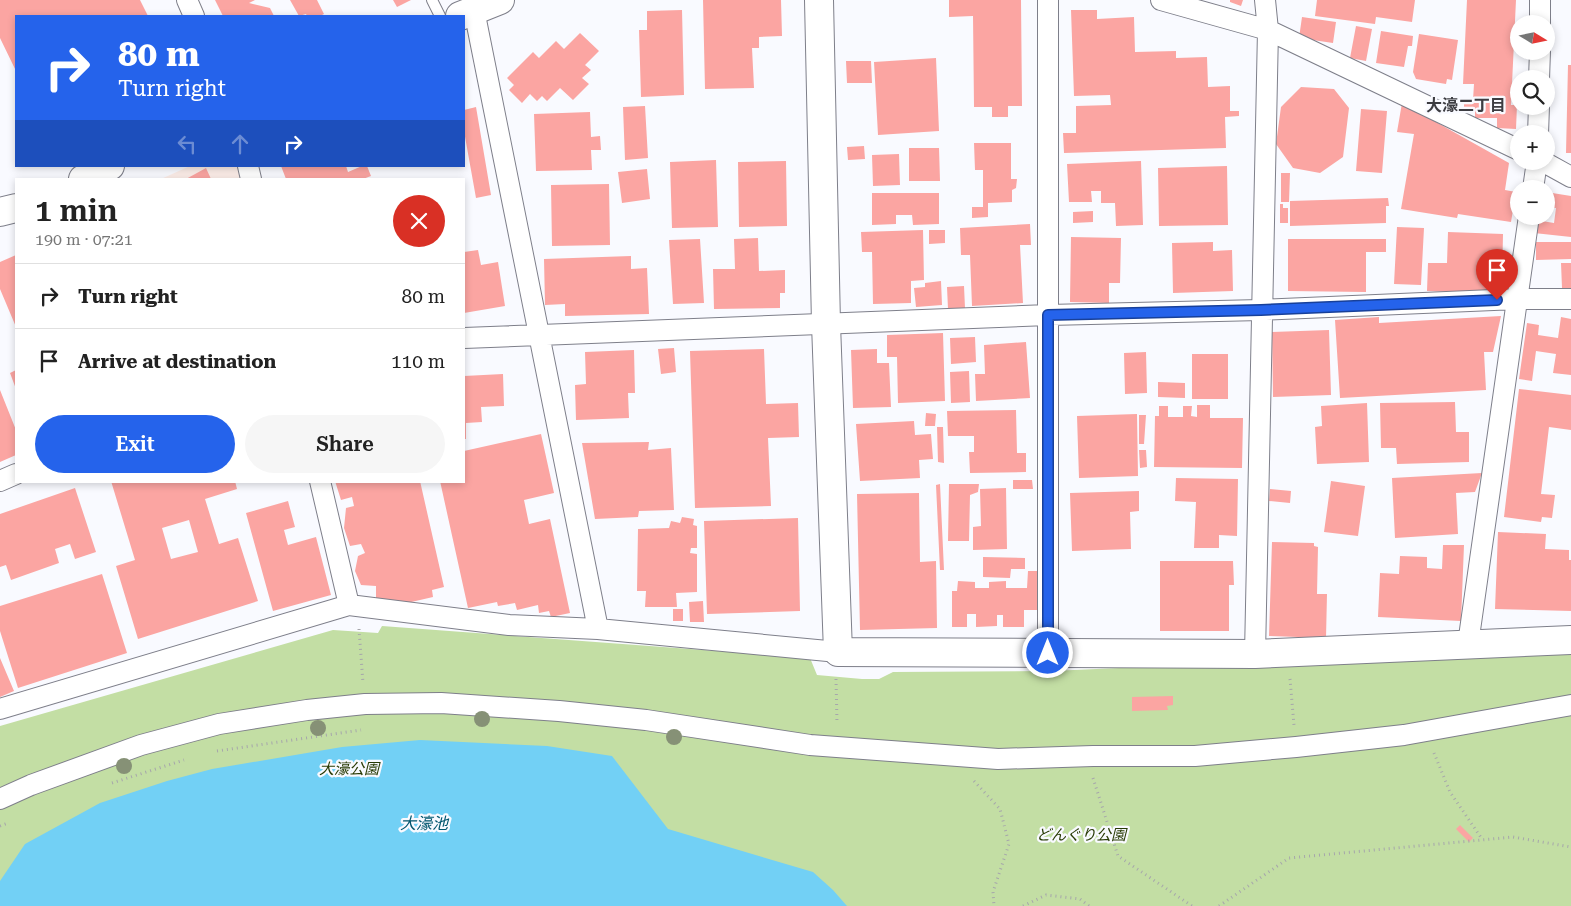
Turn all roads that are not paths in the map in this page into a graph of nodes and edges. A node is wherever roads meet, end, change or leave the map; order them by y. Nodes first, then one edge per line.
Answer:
1 (187, 0) edge
2 (432, 0) edge
3 (500, 0) edge
4 (819, 0) edge
5 (1048, 0) edge
6 (1162, 0) edge
7 (1265, 0) edge
8 (1540, 0) edge
9 (467, 13) edge
10 (194, 15) edge
11 (440, 15) edge
12 (1540, 15) edge
13 (1268, 30) junction
14 (1510, 146) edge
15 (108, 167) edge
16 (1555, 168) edge
17 (1571, 177) edge
18 (85, 178) edge
19 (15, 208) edge
20 (0, 212) edge
21 (1528, 225) edge
22 (1517, 299) junction
23 (1571, 299) edge
24 (1261, 310) junction
25 (1048, 315) junction
26 (826, 324) junction
27 (539, 335) junction
28 (465, 338) edge
29 (15, 474) edge
30 (0, 481) edge
31 (321, 483) edge
32 (353, 605) junction
33 (598, 629) junction
34 (1571, 640) edge
35 (1468, 644) junction
36 (837, 652) junction
37 (1048, 653) junction
38 (1254, 654) junction
39 (1571, 705) edge
40 (0, 709) edge
41 (0, 799) edge

1 - 10 street
2 - 11 lane
3 - 9 street
4 - 26 street
5 - 25 street
6 - 13 street
7 - 13 street
8 - 12 street
9 - 27 street
13 - 14 street
13 - 24 street
15 - 18 street
16 - 17 street
19 - 20 street
21 - 22 street
22 - 23 street
22 - 24 street
22 - 35 street
24 - 25 street
24 - 38 street
25 - 26 street
25 - 37 street
26 - 27 street
26 - 36 street
27 - 28 street
27 - 33 street
29 - 30 street
31 - 32 street
32 - 33 street
32 - 40 street
33 - 36 street
34 - 35 street
35 - 38 street
36 - 37 street
37 - 38 street
39 - 41 street

